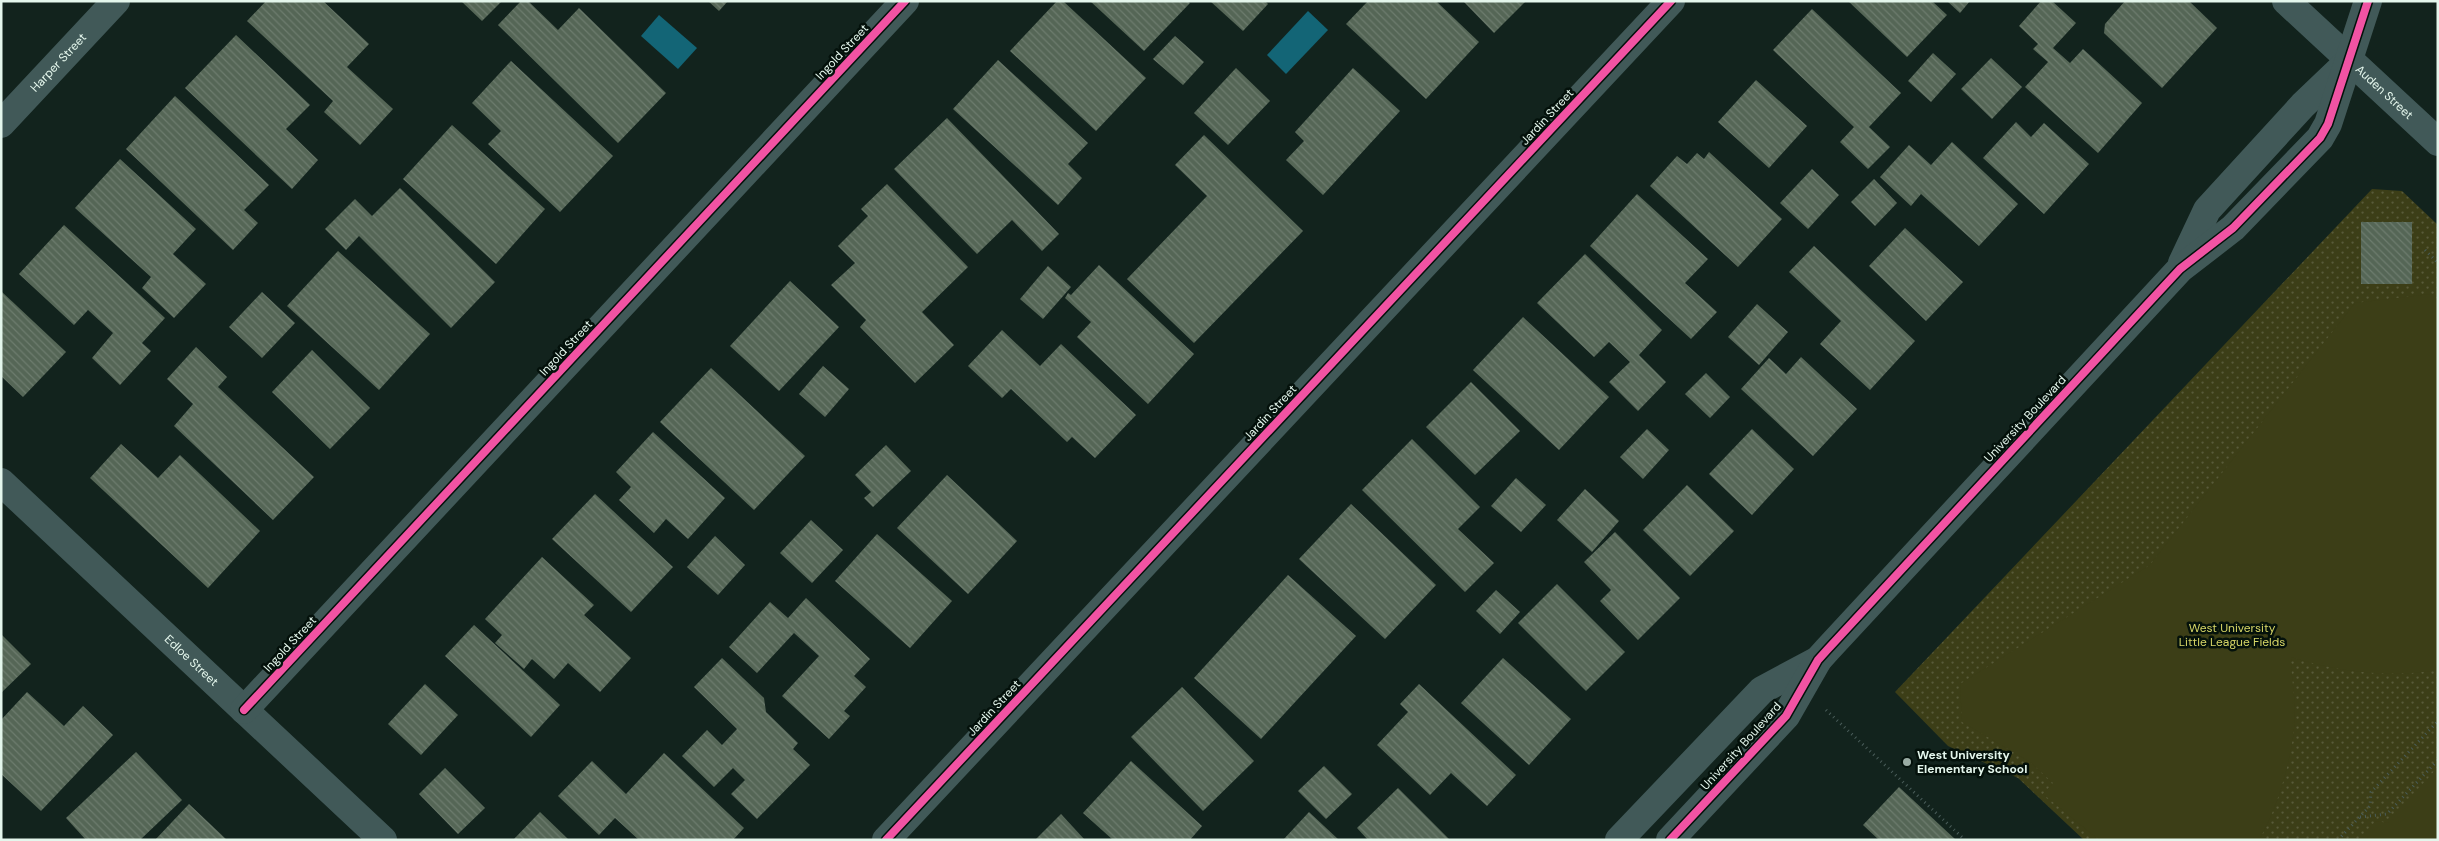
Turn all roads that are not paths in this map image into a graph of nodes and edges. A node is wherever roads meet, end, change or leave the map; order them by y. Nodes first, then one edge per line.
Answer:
1 (116, 1) edge
2 (905, 1) edge
3 (1671, 1) edge
4 (2286, 1) edge
5 (2368, 1) edge
6 (2350, 60) junction
7 (1, 124) edge
8 (2438, 142) edge
9 (1, 482) edge
10 (1818, 660) junction
11 (244, 710) junction
12 (383, 840) edge
13 (886, 840) edge
14 (1619, 840) edge
15 (1670, 840) edge

1 - 7 street, Harper Street
2 - 11 street, Ingold Street
3 - 13 street, Jardin Street
4 - 6 street, Auden Street
5 - 6 street, University Boulevard
6 - 8 street, Auden Street
6 - 10 street, University Boulevard
9 - 11 street, Edloe Street
10 - 14 street, University Boulevard
10 - 15 street, University Boulevard
11 - 12 street, Edloe Street

